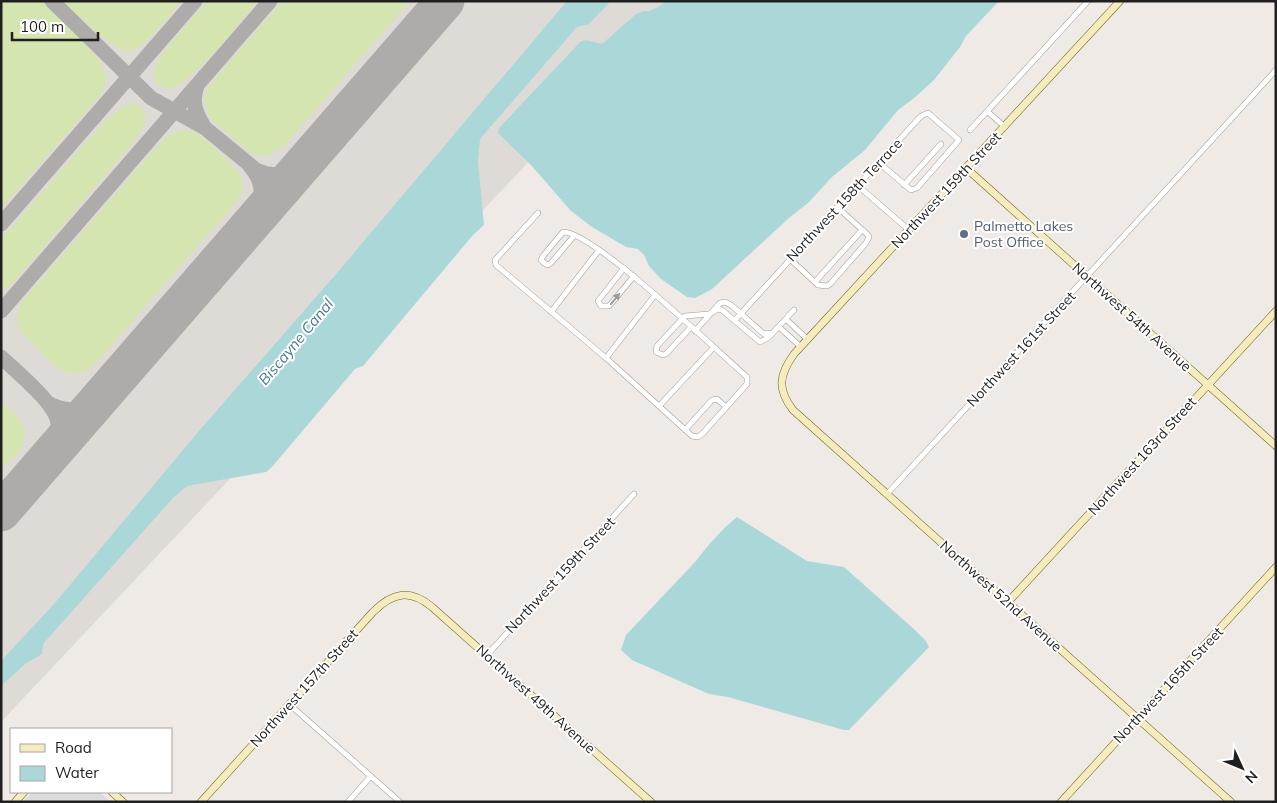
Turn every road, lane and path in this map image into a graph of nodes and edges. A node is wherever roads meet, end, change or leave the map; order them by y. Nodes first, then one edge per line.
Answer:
1 (1088, 1) edge
2 (1120, 1) edge
3 (1276, 70) edge
4 (988, 112) junction
5 (1005, 128) junction
6 (970, 130) dead end
7 (941, 144) dead end
8 (878, 162) junction
9 (966, 168) junction
10 (857, 185) junction
11 (904, 185) junction
12 (837, 207) junction
13 (538, 212) dead end
14 (862, 230) junction
15 (909, 230) junction
16 (574, 236) junction
17 (599, 250) junction
18 (790, 259) junction
19 (624, 268) junction
20 (634, 276) junction
21 (1087, 276) junction
22 (815, 282) junction
23 (656, 295) junction
24 (794, 310) dead end
25 (1276, 311) edge
26 (551, 312) junction
27 (709, 314) junction
28 (740, 314) junction
29 (682, 319) junction
30 (786, 319) junction
31 (735, 320) junction
32 (779, 327) junction
33 (693, 329) junction
34 (772, 334) junction
35 (808, 340) junction
36 (714, 347) junction
37 (801, 347) junction
38 (606, 358) junction
39 (782, 384) joint
40 (1208, 385) junction
41 (660, 406) junction
42 (726, 408) junction
43 (685, 430) junction
44 (1276, 446) edge
45 (634, 494) dead end
46 (887, 494) junction
47 (1276, 567) edge
48 (418, 598) joint
49 (1008, 602) junction
50 (487, 655) junction
51 (289, 704) junction
52 (1137, 718) junction
53 (371, 776) junction
54 (113, 793) edge
55 (123, 802) edge
56 (201, 802) edge
57 (348, 802) edge
58 (400, 802) edge
59 (651, 802) edge
60 (1061, 802) edge
61 (1231, 802) edge

1 - 4 street, Northwest 159th Street
2 - 5 street, Northwest 159th Street
3 - 21 street, Northwest 161st Street
4 - 5 street
4 - 6 street, Northwest 159th Street
5 - 9 street, Northwest 159th Street
7 - 11 street
8 - 10 street, Northwest 158th Terrace
8 - 11 street
8 - 11 street, Northwest 158th Terrace
9 - 15 street, Northwest 159th Street
9 - 21 street, Northwest 54th Avenue
10 - 12 street, Northwest 158th Terrace
10 - 15 street
12 - 14 street
12 - 18 street, Northwest 158th Terrace
13 - 26 street
14 - 22 street
14 - 22 street, Northwest 159th Street
15 - 35 street, Northwest 159th Street
16 - 16 street
16 - 17 street
17 - 19 street
17 - 26 street
18 - 22 street
18 - 28 street, Northwest 158th Terrace
19 - 20 street
19 -> 20 street
20 - 23 street
21 - 40 street, Northwest 54th Avenue
21 - 46 street, Northwest 161st Street
23 - 29 street
23 - 38 street
24 - 30 street
25 - 40 street, Northwest 163rd Street
26 - 38 street
27 - 28 street
27 - 29 street
27 - 31 street
27 - 33 street
28 - 31 street, Northwest 158th Terrace
28 - 34 street
29 - 33 street
29 - 33 street
30 - 32 street
30 - 35 street
31 - 34 street
32 - 34 street
32 - 37 street
33 - 36 street
35 - 37 street, Northwest 159th Street
36 - 41 street
36 - 42 street
37 - 39 street, Northwest 159th Street
38 - 41 street
39 - 46 street, Northwest 52nd Avenue
40 - 44 street, Northwest 54th Avenue
40 - 49 street, Northwest 163rd Street
41 - 43 street
42 - 43 street
42 - 43 street
45 - 50 street, Northwest 159th Street
46 - 49 street, Northwest 52nd Avenue
47 - 52 street, Northwest 165th Street
48 - 50 street, Northwest 49th Avenue
48 - 51 street, Northwest 157th Street
49 - 52 street, Northwest 52nd Avenue
50 - 59 street, Northwest 49th Avenue
51 - 53 street
51 - 56 street, Northwest 157th Street
52 - 60 street, Northwest 165th Street
52 - 61 street, Northwest 52nd Avenue
53 - 57 street
53 - 58 street
54 - 55 street

